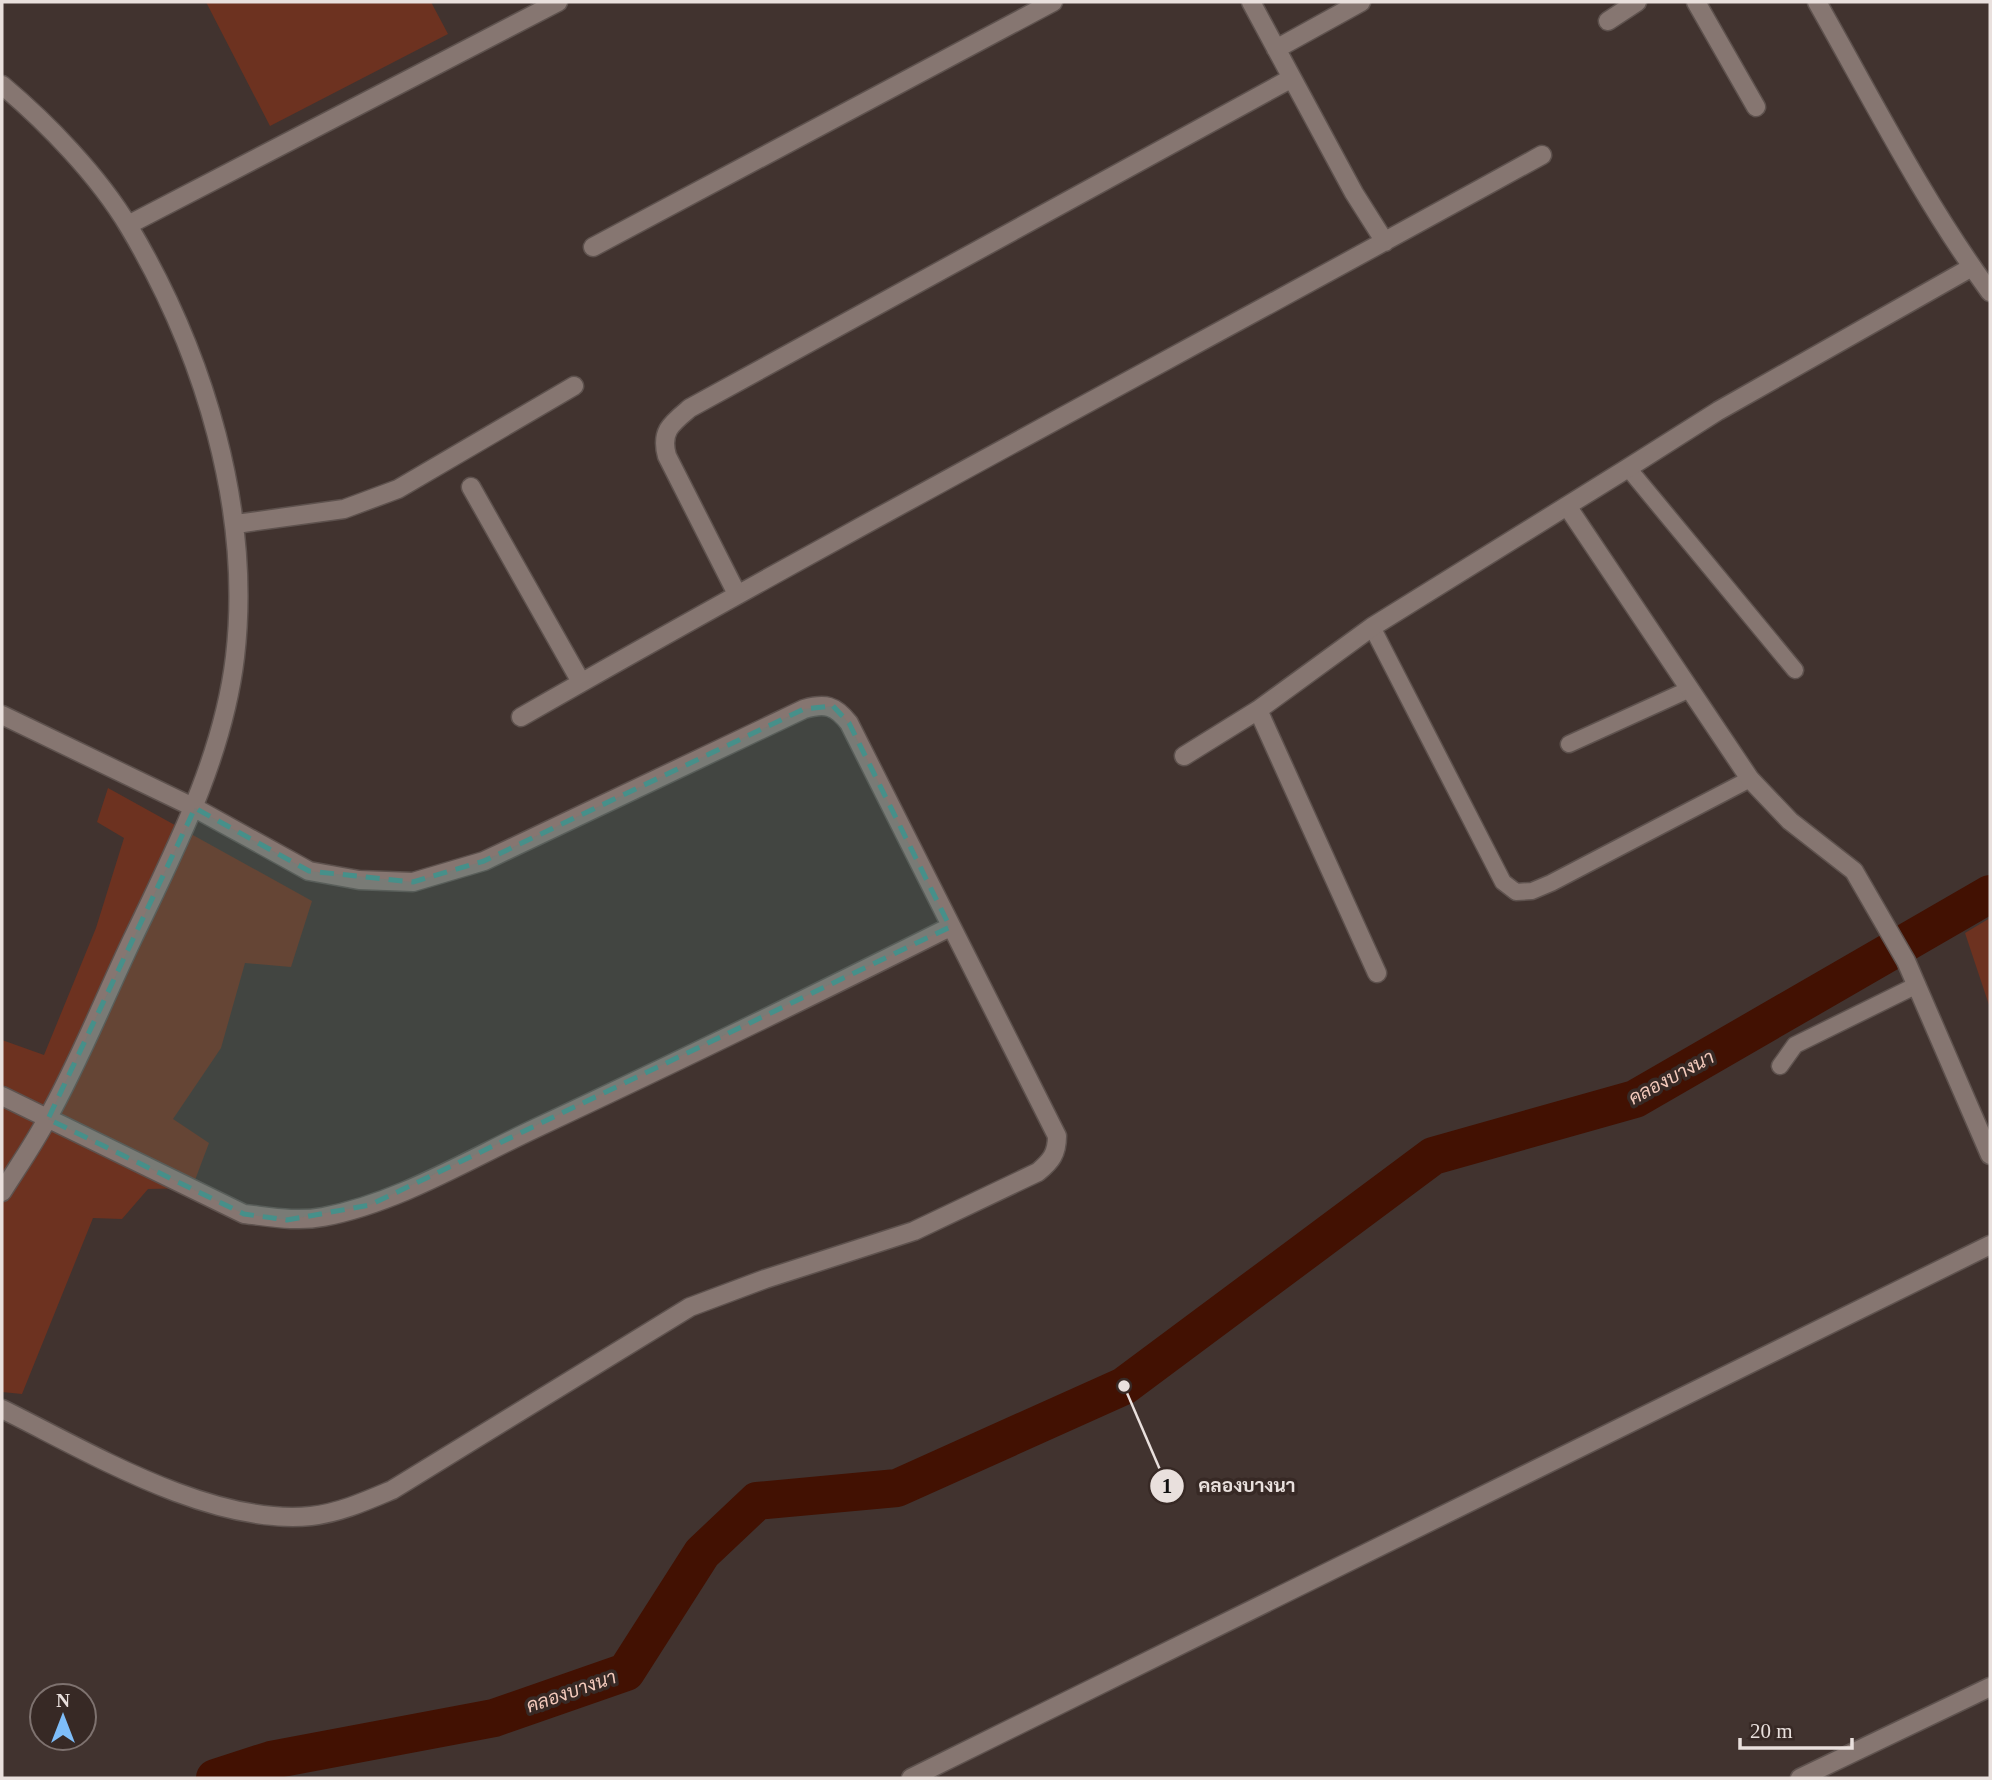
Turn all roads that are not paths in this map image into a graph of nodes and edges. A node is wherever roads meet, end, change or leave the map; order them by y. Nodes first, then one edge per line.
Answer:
1 (558, 2) edge
2 (1053, 2) edge
3 (1251, 2) edge
4 (1362, 2) edge
5 (1637, 2) edge
6 (1696, 2) edge
7 (1817, 2) edge
8 (1608, 22) dead end
9 (1276, 49) junction
10 (1292, 78) junction
11 (2, 85) edge
12 (1756, 107) dead end
13 (1542, 155) dead end
14 (128, 225) junction
15 (1385, 242) junction
16 (593, 247) dead end
17 (1972, 267) junction
18 (1990, 292) edge
19 (574, 386) dead end
20 (1628, 468) junction
21 (471, 487) dead end
22 (1567, 506) junction
23 (236, 524) junction
24 (737, 594) junction
25 (1372, 627) junction
26 (1795, 670) dead end
27 (581, 682) junction
28 (1690, 688) junction
29 (1258, 710) junction
30 (2, 715) edge
31 (521, 717) dead end
32 (1569, 744) dead end
33 (1184, 756) dead end
34 (1751, 779) junction
35 (195, 808) junction
36 (950, 927) junction
37 (1377, 973) dead end
38 (1917, 985) junction
39 (1780, 1066) dead end
40 (2, 1096) edge
41 (48, 1119) junction
42 (1990, 1155) edge
43 (2, 1192) edge
44 (1990, 1245) edge
45 (2, 1409) edge
46 (1990, 1687) edge
47 (911, 1778) edge
48 (1800, 1778) edge

1 - 14 street
2 - 16 street
3 - 9 street
4 - 9 street
5 - 8 street
6 - 12 street
7 - 17 street
9 - 10 street
10 - 15 street
10 - 24 street
11 - 14 street
13 - 15 street
14 - 23 street
15 - 24 street
17 - 18 street
17 - 20 street
19 - 23 street
20 - 22 street
20 - 26 lane
21 - 27 street
22 - 25 street
22 - 28 street
23 - 35 street
24 - 27 street
25 - 29 street
25 - 34 lane
27 - 31 street
28 - 32 lane
28 - 34 street
29 - 33 street
29 - 37 street
30 - 35 street
34 - 38 street
35 - 36 street
35 - 41 street
36 - 41 street
36 - 45 street
38 - 39 lane
38 - 42 street
40 - 41 street
41 - 43 street
44 - 47 street
46 - 48 street

